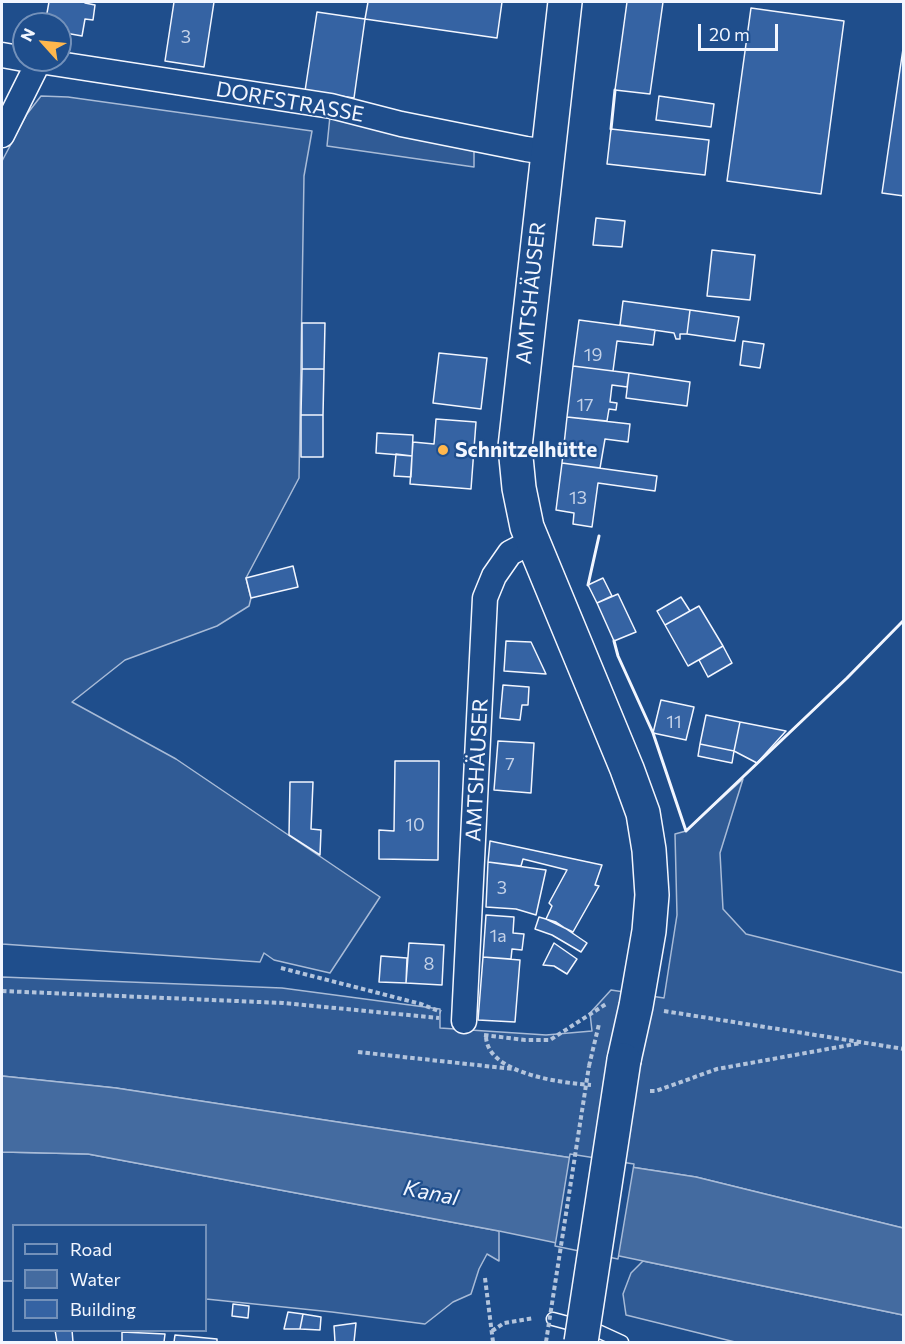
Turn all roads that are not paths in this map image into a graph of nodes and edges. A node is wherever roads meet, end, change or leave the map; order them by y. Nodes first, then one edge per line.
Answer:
1 (565, 2) edge
2 (72, 66) edge
3 (27, 72) edge
4 (2, 135) edge
5 (547, 152) junction
6 (533, 541) junction
7 (464, 1021) road end
8 (549, 1319) dead end
9 (581, 1342) edge
10 (622, 1342) edge

1 - 5 main road, AMTSHÄUSER
2 - 5 street, DORFSTRASSE
3 - 4 street
5 - 6 main road, AMTSHÄUSER
6 - 7 street, AMTSHÄUSER
6 - 9 main road, AMTSHÄUSER, bridge
8 - 10 lane

